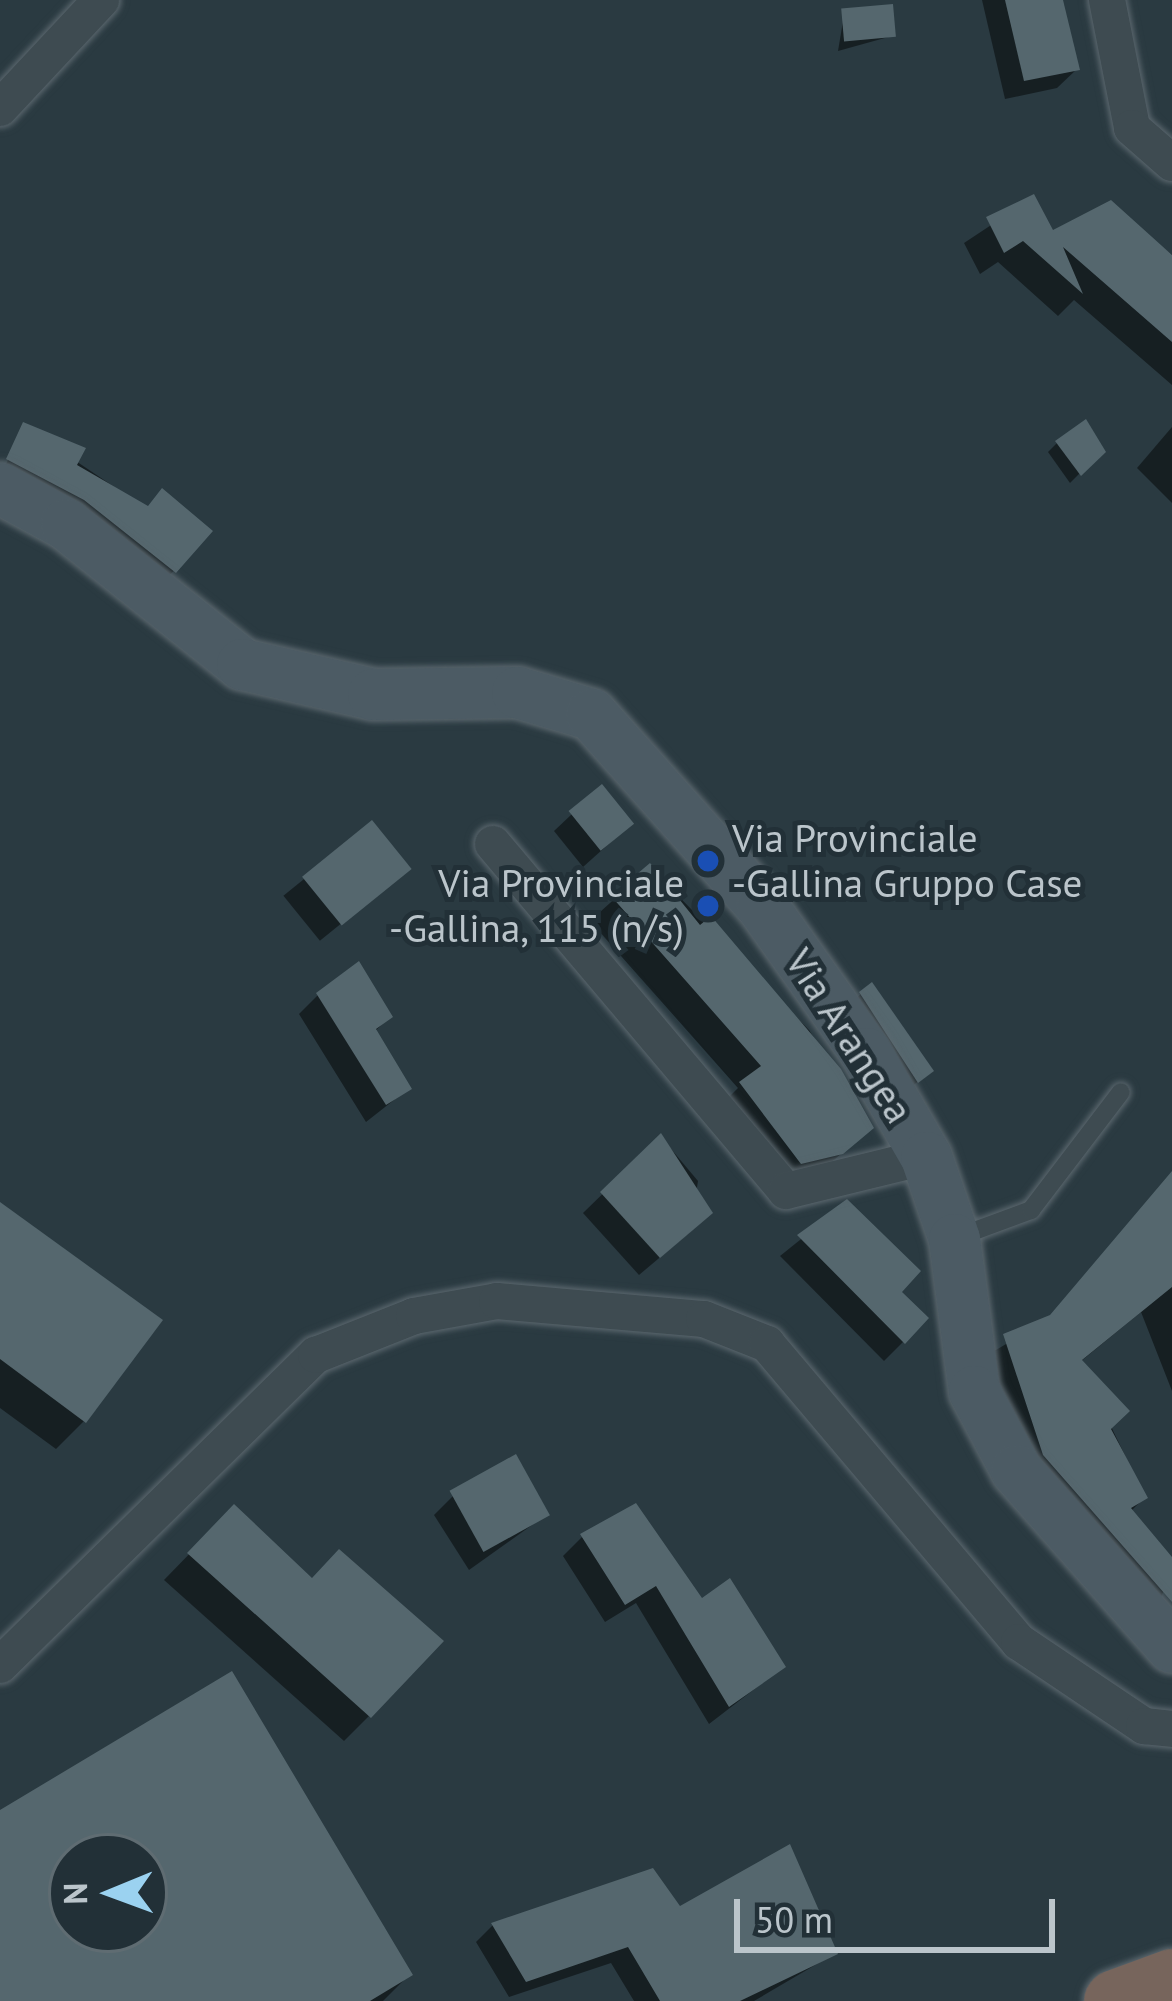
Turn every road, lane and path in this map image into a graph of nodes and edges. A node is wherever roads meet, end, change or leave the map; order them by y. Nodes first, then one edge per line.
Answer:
1 (101, 0) edge
2 (1107, 0) edge
3 (0, 108) edge
4 (1172, 163) edge
5 (0, 488) edge
6 (493, 844) dead end
7 (1120, 1092) dead end
8 (926, 1157) junction
9 (953, 1239) junction
10 (1172, 1647) edge
11 (0, 1665) edge
12 (1172, 1729) edge
13 (1172, 1980) edge
14 (1115, 2001) edge

1 - 3 street
2 - 4 street
5 - 8 street, Via Arangea
6 - 8 street
7 - 9 lane
8 - 9 street, Via Arangea
9 - 10 street, Via Arangea
11 - 12 street
13 - 14 highway

